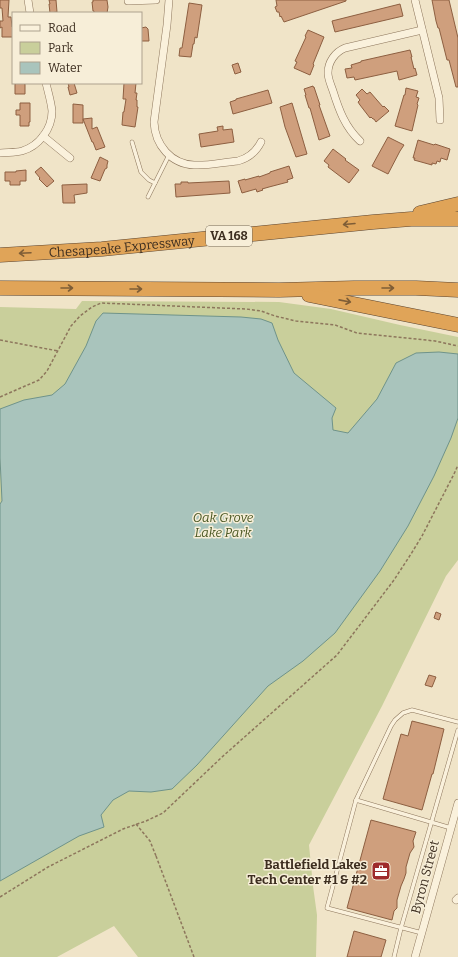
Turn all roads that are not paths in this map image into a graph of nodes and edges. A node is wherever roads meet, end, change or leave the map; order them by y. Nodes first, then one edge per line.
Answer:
1 (28, 0) edge
2 (156, 0) edge
3 (169, 0) edge
4 (415, 0) edge
5 (128, 1) dead end
6 (30, 12) edge
7 (422, 30) junction
8 (46, 84) edge
9 (440, 120) dead end
10 (43, 136) junction
11 (360, 141) dead end
12 (132, 142) dead end
13 (261, 142) dead end
14 (0, 152) edge
15 (170, 156) junction
16 (70, 158) dead end
17 (155, 183) junction
18 (148, 197) dead end
19 (458, 204) edge
20 (458, 212) edge
21 (411, 219) junction
22 (458, 219) edge
23 (374, 222) junction
24 (0, 255) edge
25 (0, 288) edge
26 (279, 290) junction
27 (458, 290) edge
28 (458, 324) edge
29 (458, 722) edge
30 (458, 730) edge
31 (356, 800) junction
32 (457, 808) edge
33 (432, 822) junction
34 (451, 828) junction
35 (401, 928) junction
36 (422, 934) junction
37 (394, 957) edge
38 (415, 957) edge

1 - 6 street
2 - 5 street
3 - 15 street
4 - 7 street
7 - 9 street
7 - 11 street
8 - 10 street
10 - 14 street
10 - 16 street
12 - 17 lane
13 - 15 street
15 - 17 lane
17 - 18 lane
19 - 23 highway
20 - 21 highway
21 - 22 highway, Chesapeake Expressway / VA 168
21 - 23 highway, Chesapeake Expressway / VA 168
23 -> 24 highway, Chesapeake Expressway / VA 168
25 -> 26 highway
26 -> 27 highway
26 -> 28 highway
29 - 31 lane
30 - 33 lane
31 - 33 lane
31 - 35 lane
32 - 34 street, Byron Street
33 - 34 lane
33 - 35 lane
34 - 36 street, Byron Street
35 - 36 lane
35 - 37 lane
36 - 38 street, Byron Street

